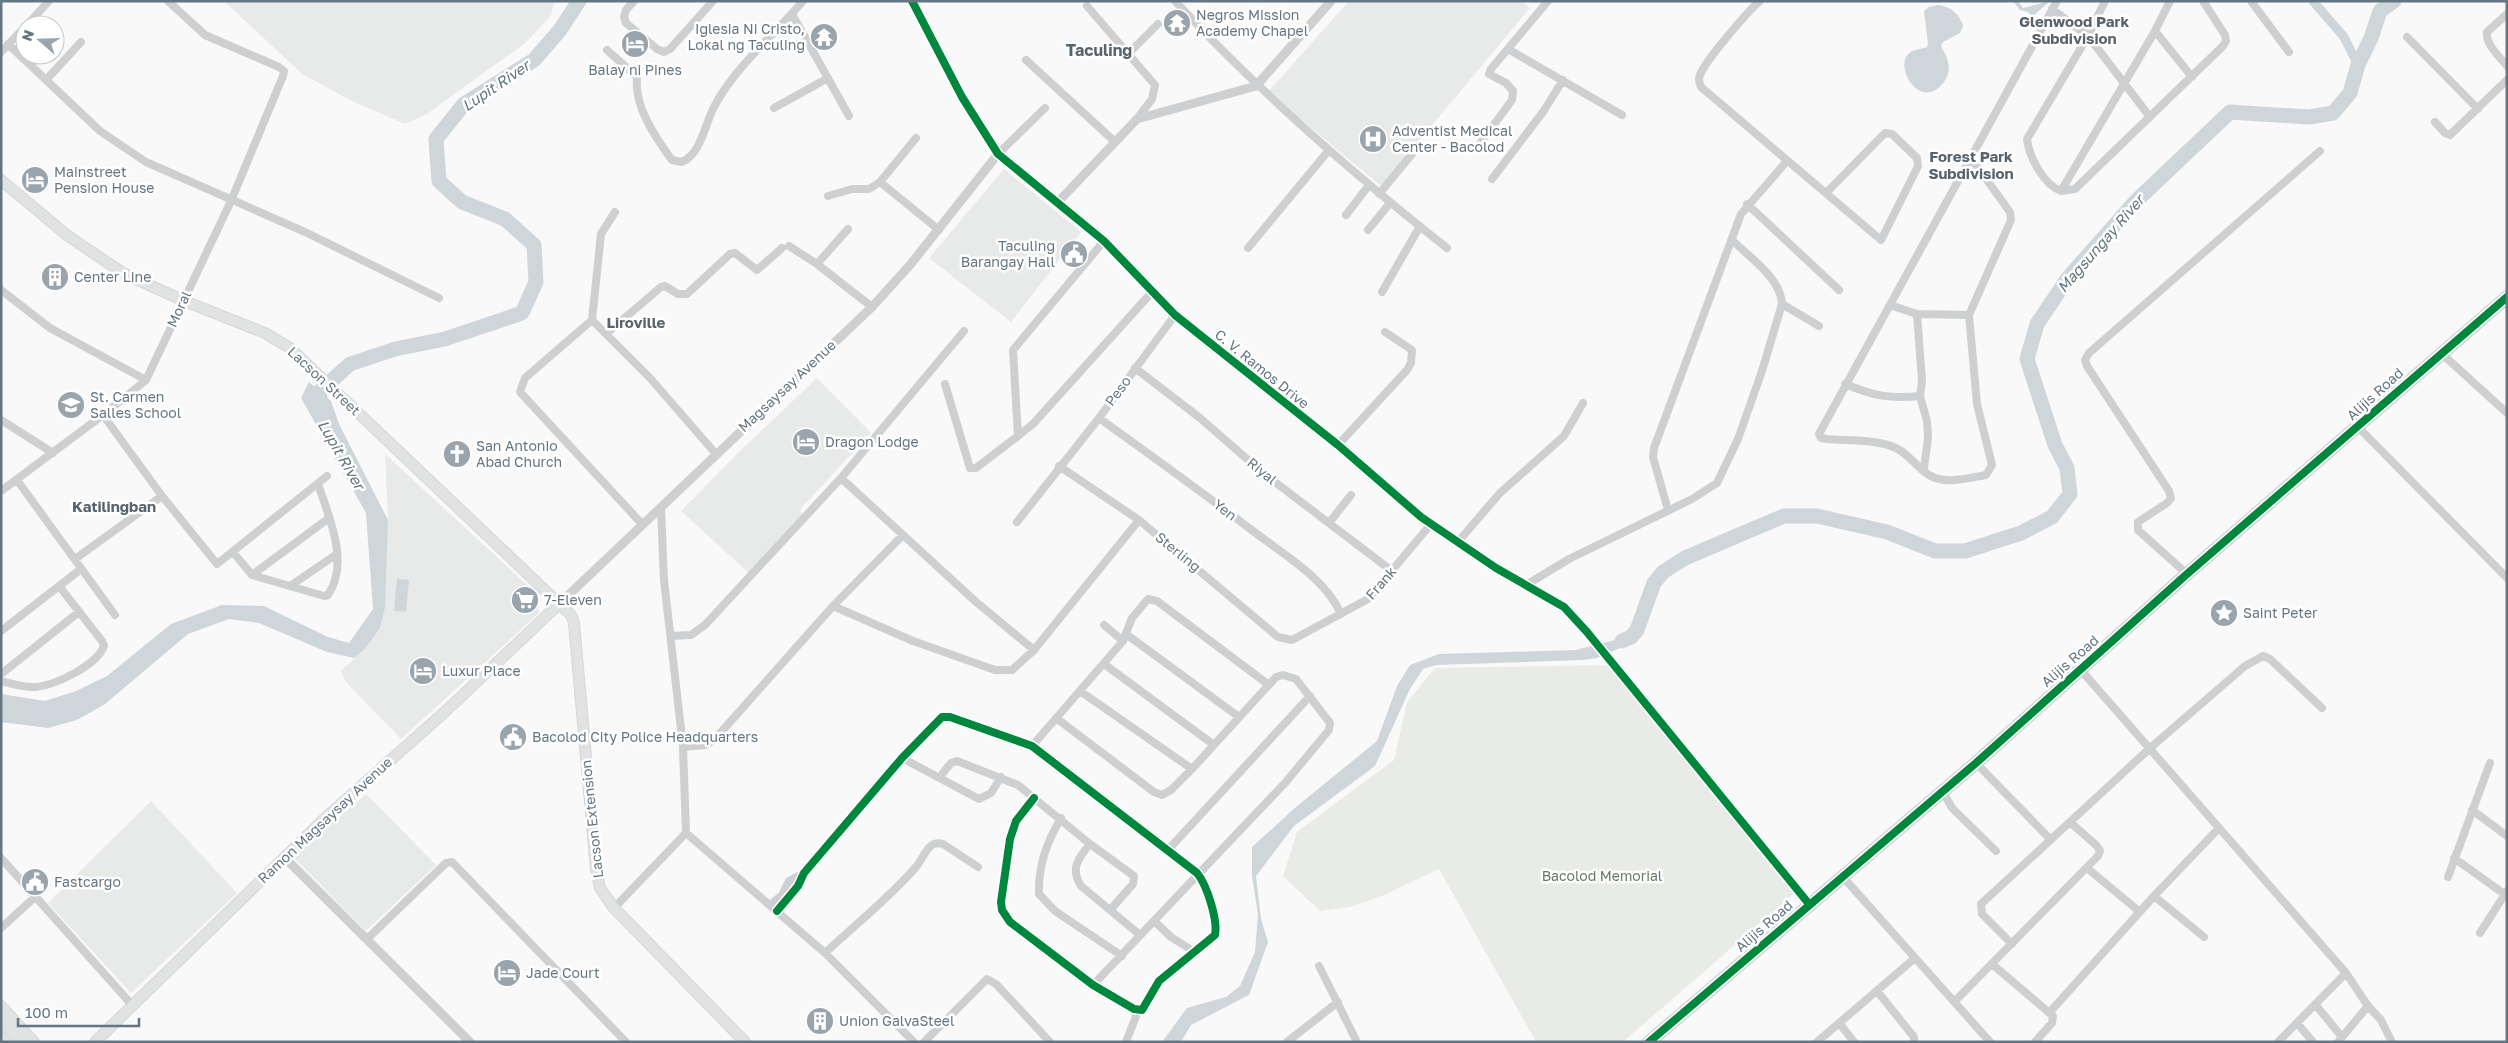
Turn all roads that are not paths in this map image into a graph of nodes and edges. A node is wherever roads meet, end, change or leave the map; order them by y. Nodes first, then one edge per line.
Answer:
1 (49, 1) edge
2 (168, 1) edge
3 (634, 1) edge
4 (713, 1) edge
5 (803, 1) edge
6 (912, 1) edge
7 (1175, 1) edge
8 (1331, 1) edge
9 (1548, 1) edge
10 (1760, 1) edge
11 (2057, 1) edge
12 (2105, 1) edge
13 (2170, 1) edge
14 (2202, 1) edge
15 (2251, 1) edge
16 (1087, 6) dead end
17 (2052, 9) junction
18 (792, 14) junction
19 (2507, 14) edge
20 (36, 15) edge
21 (1158, 24) dead end
22 (2155, 31) junction
23 (2088, 36) junction
24 (15, 37) edge
25 (2407, 37) dead end
26 (81, 42) dead end
27 (8, 44) junction
28 (1508, 49) junction
29 (607, 50) dead end
30 (1, 52) edge
31 (2289, 52) dead end
32 (1128, 54) junction
33 (1026, 60) dead end
34 (2507, 66) edge
35 (2192, 77) junction
36 (828, 78) junction
37 (46, 80) junction
38 (1563, 80) junction
39 (2507, 80) edge
40 (2125, 82) junction
41 (1256, 86) junction
42 (774, 108) dead end
43 (1045, 108) dead end
44 (2478, 109) junction
45 (1622, 115) dead end
46 (849, 116) dead end
47 (2150, 117) junction
48 (1137, 119) junction
49 (2434, 122) dead end
50 (916, 138) dead end
51 (1114, 141) junction
52 (1479, 145) dead end
53 (1417, 148) dead end
54 (1329, 150) junction
55 (2320, 151) dead end
56 (998, 154) junction
57 (1972, 158) junction
58 (1788, 161) junction
59 (1492, 179) dead end
60 (1, 180) edge
61 (880, 182) junction
62 (1369, 185) junction
63 (2061, 191) junction
64 (1826, 193) junction
65 (1379, 194) junction
66 (828, 196) dead end
67 (231, 200) junction
68 (1058, 202) junction
69 (1390, 202) junction
70 (1748, 204) junction
71 (615, 212) dead end
72 (1346, 215) dead end
73 (1420, 226) junction
74 (848, 229) dead end
75 (939, 230) junction
76 (1368, 230) dead end
77 (1732, 240) junction
78 (1104, 241) junction
79 (1248, 248) dead end
80 (1447, 248) dead end
81 (817, 264) junction
82 (1, 290) edge
83 (1839, 290) dead end
84 (1152, 292) junction
85 (1382, 292) dead end
86 (2507, 297) edge
87 (439, 298) dead end
88 (182, 300) junction
89 (1782, 304) junction
90 (1890, 305) junction
91 (872, 306) junction
92 (1917, 314) junction
93 (1174, 315) junction
94 (1968, 315) junction
95 (592, 320) junction
96 (1819, 326) dead end
97 (964, 331) dead end
98 (1385, 332) dead end
99 (606, 334) junction
100 (2441, 353) junction
101 (1135, 368) junction
102 (146, 380) junction
103 (945, 384) dead end
104 (1845, 384) junction
105 (1920, 396) junction
106 (1583, 403) dead end
107 (2507, 413) edge
108 (103, 415) junction
109 (1099, 418) junction
110 (1, 420) edge
111 (2358, 427) junction
112 (1018, 436) junction
113 (1338, 445) junction
114 (53, 453) junction
115 (716, 454) junction
116 (1059, 466) junction
117 (1924, 469) junction
118 (327, 476) dead end
119 (841, 478) junction
120 (17, 480) junction
121 (318, 484) junction
122 (1, 491) edge
123 (1351, 495) dead end
124 (162, 496) junction
125 (661, 509) junction
126 (1668, 510) junction
127 (329, 518) junction
128 (1139, 520) junction
129 (1017, 522) dead end
130 (1329, 523) junction
131 (642, 524) junction
132 (1431, 524) junction
133 (903, 534) junction
134 (1457, 543) junction
135 (233, 552) junction
136 (337, 554) junction
137 (75, 559) junction
138 (81, 569) junction
139 (1392, 571) junction
140 (2187, 574) junction
141 (252, 575) junction
142 (2507, 578) edge
143 (1526, 585) junction
144 (59, 586) junction
145 (290, 586) junction
146 (559, 604) junction
147 (833, 606) junction
148 (79, 612) junction
149 (1340, 614) junction
150 (114, 615) dead end
151 (1104, 625) dead end
152 (1, 631) edge
153 (671, 636) junction
154 (1124, 637) junction
155 (1292, 640) joint
156 (1034, 650) junction
157 (1104, 664) junction
158 (2080, 669) junction
159 (1, 674) edge
160 (1, 681) edge
161 (1269, 685) junction
162 (1080, 691) junction
163 (1310, 696) junction
164 (2322, 708) dead end
165 (1239, 716) junction
166 (1056, 718) junction
167 (1214, 745) junction
168 (1032, 746) junction
169 (683, 747) junction
170 (2149, 749) junction
171 (902, 758) junction
172 (1976, 763) junction
173 (2490, 763) dead end
174 (1192, 769) junction
175 (1001, 777) junction
176 (939, 778) junction
177 (1943, 792) junction
178 (1034, 798) junction
179 (2472, 810) junction
180 (1061, 818) junction
181 (2070, 822) junction
182 (2219, 828) junction
183 (686, 833) junction
184 (2507, 836) edge
185 (2051, 840) junction
186 (1090, 844) junction
187 (1167, 851) junction
188 (1996, 851) dead end
189 (284, 857) junction
190 (1, 858) edge
191 (2454, 858) junction
192 (978, 868) dead end
193 (2088, 868) junction
194 (804, 873) junction
195 (1198, 873) junction
196 (1843, 877) junction
197 (2448, 877) dead end
198 (2506, 894) edge
199 (2154, 896) junction
200 (35, 897) junction
201 (1809, 904) junction
202 (770, 905) junction
203 (614, 908) junction
204 (1110, 909) junction
205 (777, 911) junction
206 (2140, 912) junction
207 (1154, 921) junction
208 (1, 928) edge
209 (2480, 933) dead end
210 (1140, 935) junction
211 (2204, 937) dead end
212 (367, 939) junction
213 (2012, 944) junction
214 (1193, 951) junction
215 (825, 953) junction
216 (1122, 956) junction
217 (1915, 958) junction
218 (1992, 964) junction
219 (1319, 966) dead end
220 (2346, 973) junction
221 (1093, 985) junction
222 (1877, 991) junction
223 (1338, 1002) junction
224 (1954, 1002) junction
225 (2315, 1004) junction
226 (132, 1005) junction
227 (1, 1006) edge
228 (2368, 1006) junction
229 (1138, 1011) junction
230 (2050, 1012) junction
231 (1, 1020) edge
232 (2297, 1023) junction
233 (1840, 1024) junction
234 (1, 1037) edge
235 (2340, 1039) edge
236 (6, 1042) edge
237 (22, 1042) edge
238 (34, 1042) edge
239 (95, 1042) edge
240 (470, 1042) edge
241 (626, 1042) edge
242 (745, 1042) edge
243 (914, 1042) edge
244 (924, 1042) edge
245 (1050, 1042) edge
246 (1126, 1042) edge
247 (1288, 1042) edge
248 (1357, 1042) edge
249 (1649, 1042) edge
250 (1817, 1042) edge
251 (1854, 1042) edge
252 (1914, 1042) edge
253 (1990, 1042) edge
254 (2035, 1042) edge
255 (2278, 1042) edge
256 (2313, 1042) edge
257 (2392, 1042) edge

1 - 20 street
2 - 67 street, Moral
3 - 4 street
5 - 18 street
6 - 56 street, C. V. Ramos Drive
7 - 41 street
8 - 41 street
9 - 28 street
10 - 58 street
11 - 17 street
12 - 23 street
13 - 22 street
14 - 35 street
15 - 31 street
16 - 32 street
17 - 23 street
17 - 57 street
18 - 29 street
18 - 36 street
19 - 34 street
21 - 32 street
22 - 35 street
22 - 40 street
23 - 40 street
23 - 63 street
24 - 27 street
25 - 44 street
26 - 37 street
27 - 30 street
27 - 37 street
28 - 38 street
28 - 52 street
32 - 48 street
33 - 51 street
35 - 47 street
36 - 42 street
36 - 46 street
37 - 67 street
38 - 45 street
38 - 59 street
39 - 44 street
40 - 47 street
40 - 63 street
41 - 48 street
41 - 54 street
43 - 56 street
44 - 49 street
47 - 63 street
48 - 51 street
50 - 61 street
51 - 68 street
53 - 65 street
54 - 62 street
54 - 79 street
55 - 140 street
56 - 68 street, C. V. Ramos Drive
56 - 75 street, Magsaysay Avenue
57 - 90 street
57 - 94 street
58 - 64 street
58 - 70 street
60 - 88 main road, Lacson Street
61 - 66 street
61 - 75 street
62 - 65 street
62 - 72 street
64 - 64 street
65 - 69 street
67 - 87 street
67 - 88 street, Moral
68 - 78 street, C. V. Ramos Drive
69 - 73 street
69 - 76 street
70 - 77 street
70 - 83 street
71 - 95 street
73 - 80 street
73 - 85 street
74 - 81 street
75 - 91 street, Magsaysay Avenue
77 - 89 street
77 - 126 street
78 - 84 street, C. V. Ramos Drive
78 - 112 street
81 - 91 street
81 - 99 street
82 - 102 street
84 - 93 street, C. V. Ramos Drive
84 - 112 street
86 - 100 main road, Alijis Road
88 - 102 street, Moral
88 - 146 main road, Lacson Street
89 - 96 street
89 - 126 street
90 - 92 street
90 - 104 street
91 - 115 street, Magsaysay Avenue
92 - 94 street
92 - 105 street
93 - 101 street, Peso
93 - 113 street, C. V. Ramos Drive
94 - 117 street
95 - 99 street
95 - 131 street
97 - 119 street
98 - 113 street
99 - 115 street
100 - 107 street
100 - 111 main road, Alijis Road
101 - 109 street, Peso
101 - 130 street, Riyal
102 - 108 street, Moral
103 - 112 street
104 - 105 street
104 - 117 street
105 - 117 street
106 - 134 street
108 - 114 street, Moral
108 - 124 street
109 - 116 street, Peso
109 - 149 street, Yen
110 - 114 street
111 - 140 main road, Alijis Road
111 - 142 street
113 - 132 street, C. V. Ramos Drive
114 - 120 street, Moral
115 - 125 street, Magsaysay Avenue
116 - 128 street, Sterling
116 - 129 street, Peso
118 - 121 street
119 - 133 street
119 - 153 street
120 - 122 street, Moral
120 - 137 street
121 - 127 street
121 - 135 street
123 - 130 street
124 - 135 street
124 - 137 street
125 - 131 street, Magsaysay Avenue
125 - 153 street
126 - 143 street
127 - 136 street
127 - 141 street
128 - 155 street, Sterling
128 - 156 street
130 - 139 street, Riyal
131 - 146 street, Magsaysay Avenue
132 - 134 street, C. V. Ramos Drive
132 - 139 street, Frank
133 - 147 street
133 - 156 street
134 - 143 street, C. V. Ramos Drive
135 - 141 street
136 - 145 street
136 - 145 street
137 - 138 street
138 - 144 street
138 - 150 street
139 - 149 street, Frank
140 - 158 main road, Alijis Road
141 - 145 street
143 - 201 street, C. V. Ramos Drive
144 - 148 street
144 - 152 street
146 - 189 main road, Ramon Magsaysay Avenue
146 - 203 main road, Lacson Extension
147 - 156 street
147 - 169 street
148 - 159 street
148 - 160 street
149 - 155 street, Frank
151 - 154 street
153 - 169 street
154 - 157 street
154 - 161 street
154 - 165 street
157 - 162 street
157 - 167 street
158 - 170 street
158 - 172 main road, Alijis Road
161 - 163 street
161 - 165 street
162 - 166 street
162 - 174 street
163 - 187 street
163 - 195 street
164 - 170 street
165 - 167 street
166 - 168 street
166 - 174 street
167 - 174 street
168 - 171 street
168 - 187 street
169 - 183 street
170 - 181 street
170 - 182 street
171 - 176 street
171 - 194 street
172 - 177 main road, Alijis Road
172 - 185 street
173 - 179 street
175 - 176 street
175 - 176 street
175 - 178 street
177 - 188 street
177 - 196 main road, Alijis Road
178 - 180 street
178 - 221 street
179 - 184 street
179 - 191 street
180 - 186 street
180 - 216 street
181 - 185 street
181 - 193 street
182 - 199 street
182 - 220 street
183 - 202 street
183 - 203 street
185 - 213 street
186 - 204 street
186 - 204 street
187 - 195 street
189 - 212 street
189 - 226 main road, Ramon Magsaysay Avenue
190 - 200 street
191 - 197 street
191 - 198 street
192 - 215 street
193 - 206 street
193 - 213 street
194 - 202 street
194 - 205 street
195 - 207 street
195 - 214 street
196 - 201 main road, Alijis Road
196 - 217 street
198 - 209 street
199 - 206 street
199 - 211 street
200 - 208 street
200 - 226 street
201 - 249 main road, Alijis Road
202 - 205 street
203 - 242 main road, Lacson Extension
204 - 210 street
205 - 215 street
206 - 230 street
207 - 210 street
207 - 214 street
210 - 216 street
212 - 240 street
212 - 241 street
213 - 218 street
214 - 229 street
215 - 243 street
216 - 221 street
217 - 222 street
217 - 224 street
218 - 224 street
218 - 230 street
219 - 223 street
220 - 225 street
220 - 228 street
221 - 229 street
222 - 233 street
222 - 252 street
223 - 247 street
223 - 248 street
224 - 253 street
225 - 232 street
225 - 235 street
226 - 239 main road, Ramon Magsaysay Avenue
227 - 238 main road
228 - 235 street
228 - 257 street
229 - 246 street
230 - 254 street
231 - 237 main road
232 - 255 street
232 - 256 street
233 - 250 street
233 - 251 street
234 - 236 main road
244 - 245 street

